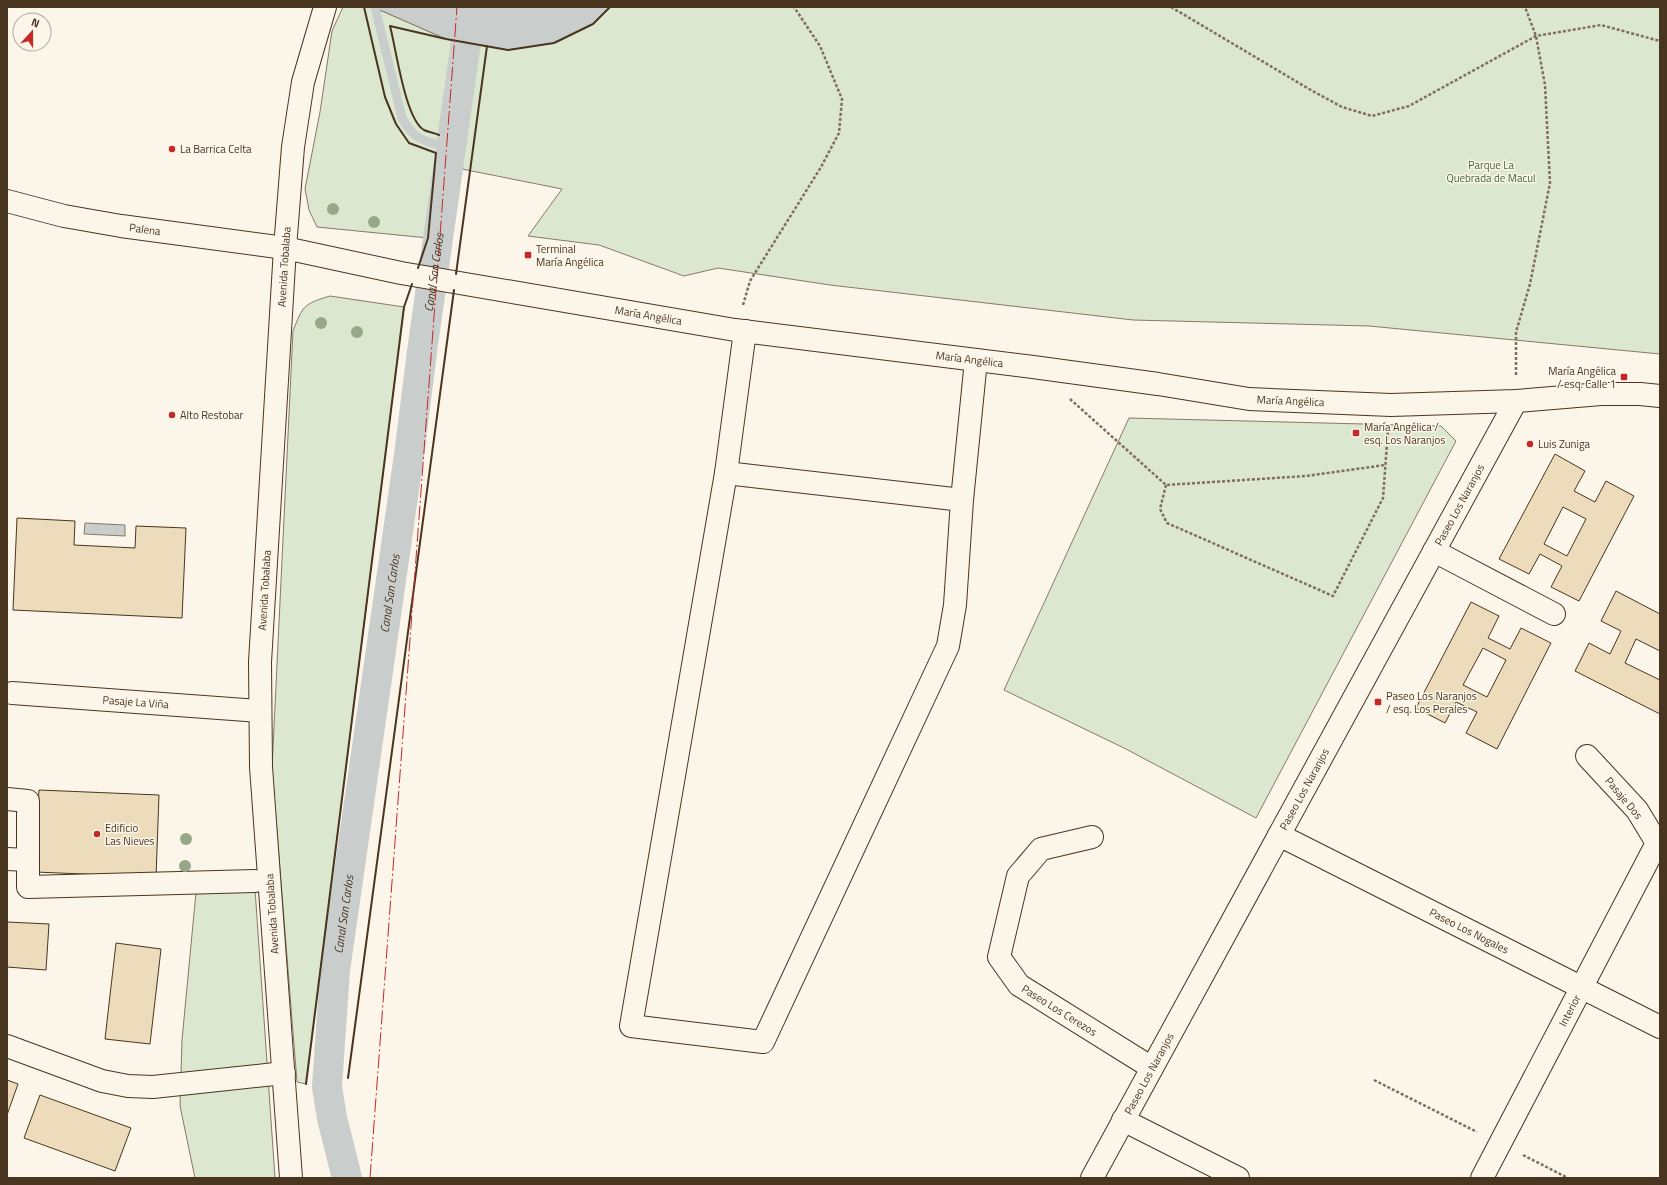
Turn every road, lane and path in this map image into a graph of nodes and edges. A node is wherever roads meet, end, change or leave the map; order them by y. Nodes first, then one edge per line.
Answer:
1 (794, 7) edge
2 (1171, 7) edge
3 (1525, 7) edge
4 (323, 13) edge
5 (1536, 36) junction
6 (1660, 41) edge
7 (7, 202) edge
8 (285, 248) junction
9 (740, 331) junction
10 (976, 360) junction
11 (1660, 396) edge
12 (1068, 398) dead end
13 (1516, 401) junction
14 (1391, 405) junction
15 (1385, 465) junction
16 (726, 473) junction
17 (1166, 485) junction
18 (962, 500) junction
19 (1434, 551) junction
20 (1554, 614) dead end
21 (12, 693) dead end
22 (260, 711) junction
23 (1587, 756) dead end
24 (7, 799) edge
25 (1278, 835) junction
26 (1092, 837) dead end
27 (1657, 843) joint
28 (17, 859) edge
29 (254, 881) dead end
30 (1581, 987) junction
31 (1660, 1027) edge
32 (7, 1046) edge
33 (1152, 1068) junction
34 (284, 1074) junction
35 (1374, 1080) dead end
36 (1123, 1120) junction
37 (1500, 1144) junction
38 (291, 1178) edge
39 (1092, 1178) edge
40 (1238, 1178) edge
41 (1482, 1178) edge
42 (1568, 1178) edge

1 - 9 path
2 - 5 path
3 - 5 path
4 - 8 street, Avenida Tobalaba
5 - 6 path
5 - 13 path
7 - 8 street, Palena
8 - 9 street, María Angélica
8 - 22 street, Avenida Tobalaba
9 - 10 street, María Angélica
9 - 16 street
10 - 14 street, María Angélica
10 - 18 street
11 - 13 street, María Angélica
12 - 17 path
13 - 14 street, María Angélica
13 - 19 street, Paseo Los Naranjos
14 - 15 path
15 - 17 path
15 - 17 path
16 - 18 street
16 - 18 street
19 - 20 street
19 - 25 street, Paseo Los Naranjos
21 - 22 street, Pasaje La Viña
22 - 34 street, Avenida Tobalaba
23 - 27 street, Pasaje Dos
24 - 28 street
25 - 30 street, Paseo Los Nogales
25 - 33 street, Paseo Los Naranjos
26 - 33 street, Paseo Los Cerezos
27 - 30 street, Interior
28 - 29 street
30 - 31 street, Paseo Los Nogales
30 - 37 street, Interior
32 - 34 street
33 - 36 street, Paseo Los Naranjos
34 - 38 street, Avenida Tobalaba
35 - 37 path
36 - 39 street, Paseo Los Naranjos
36 - 40 street
37 - 41 street, Interior
37 - 42 path

